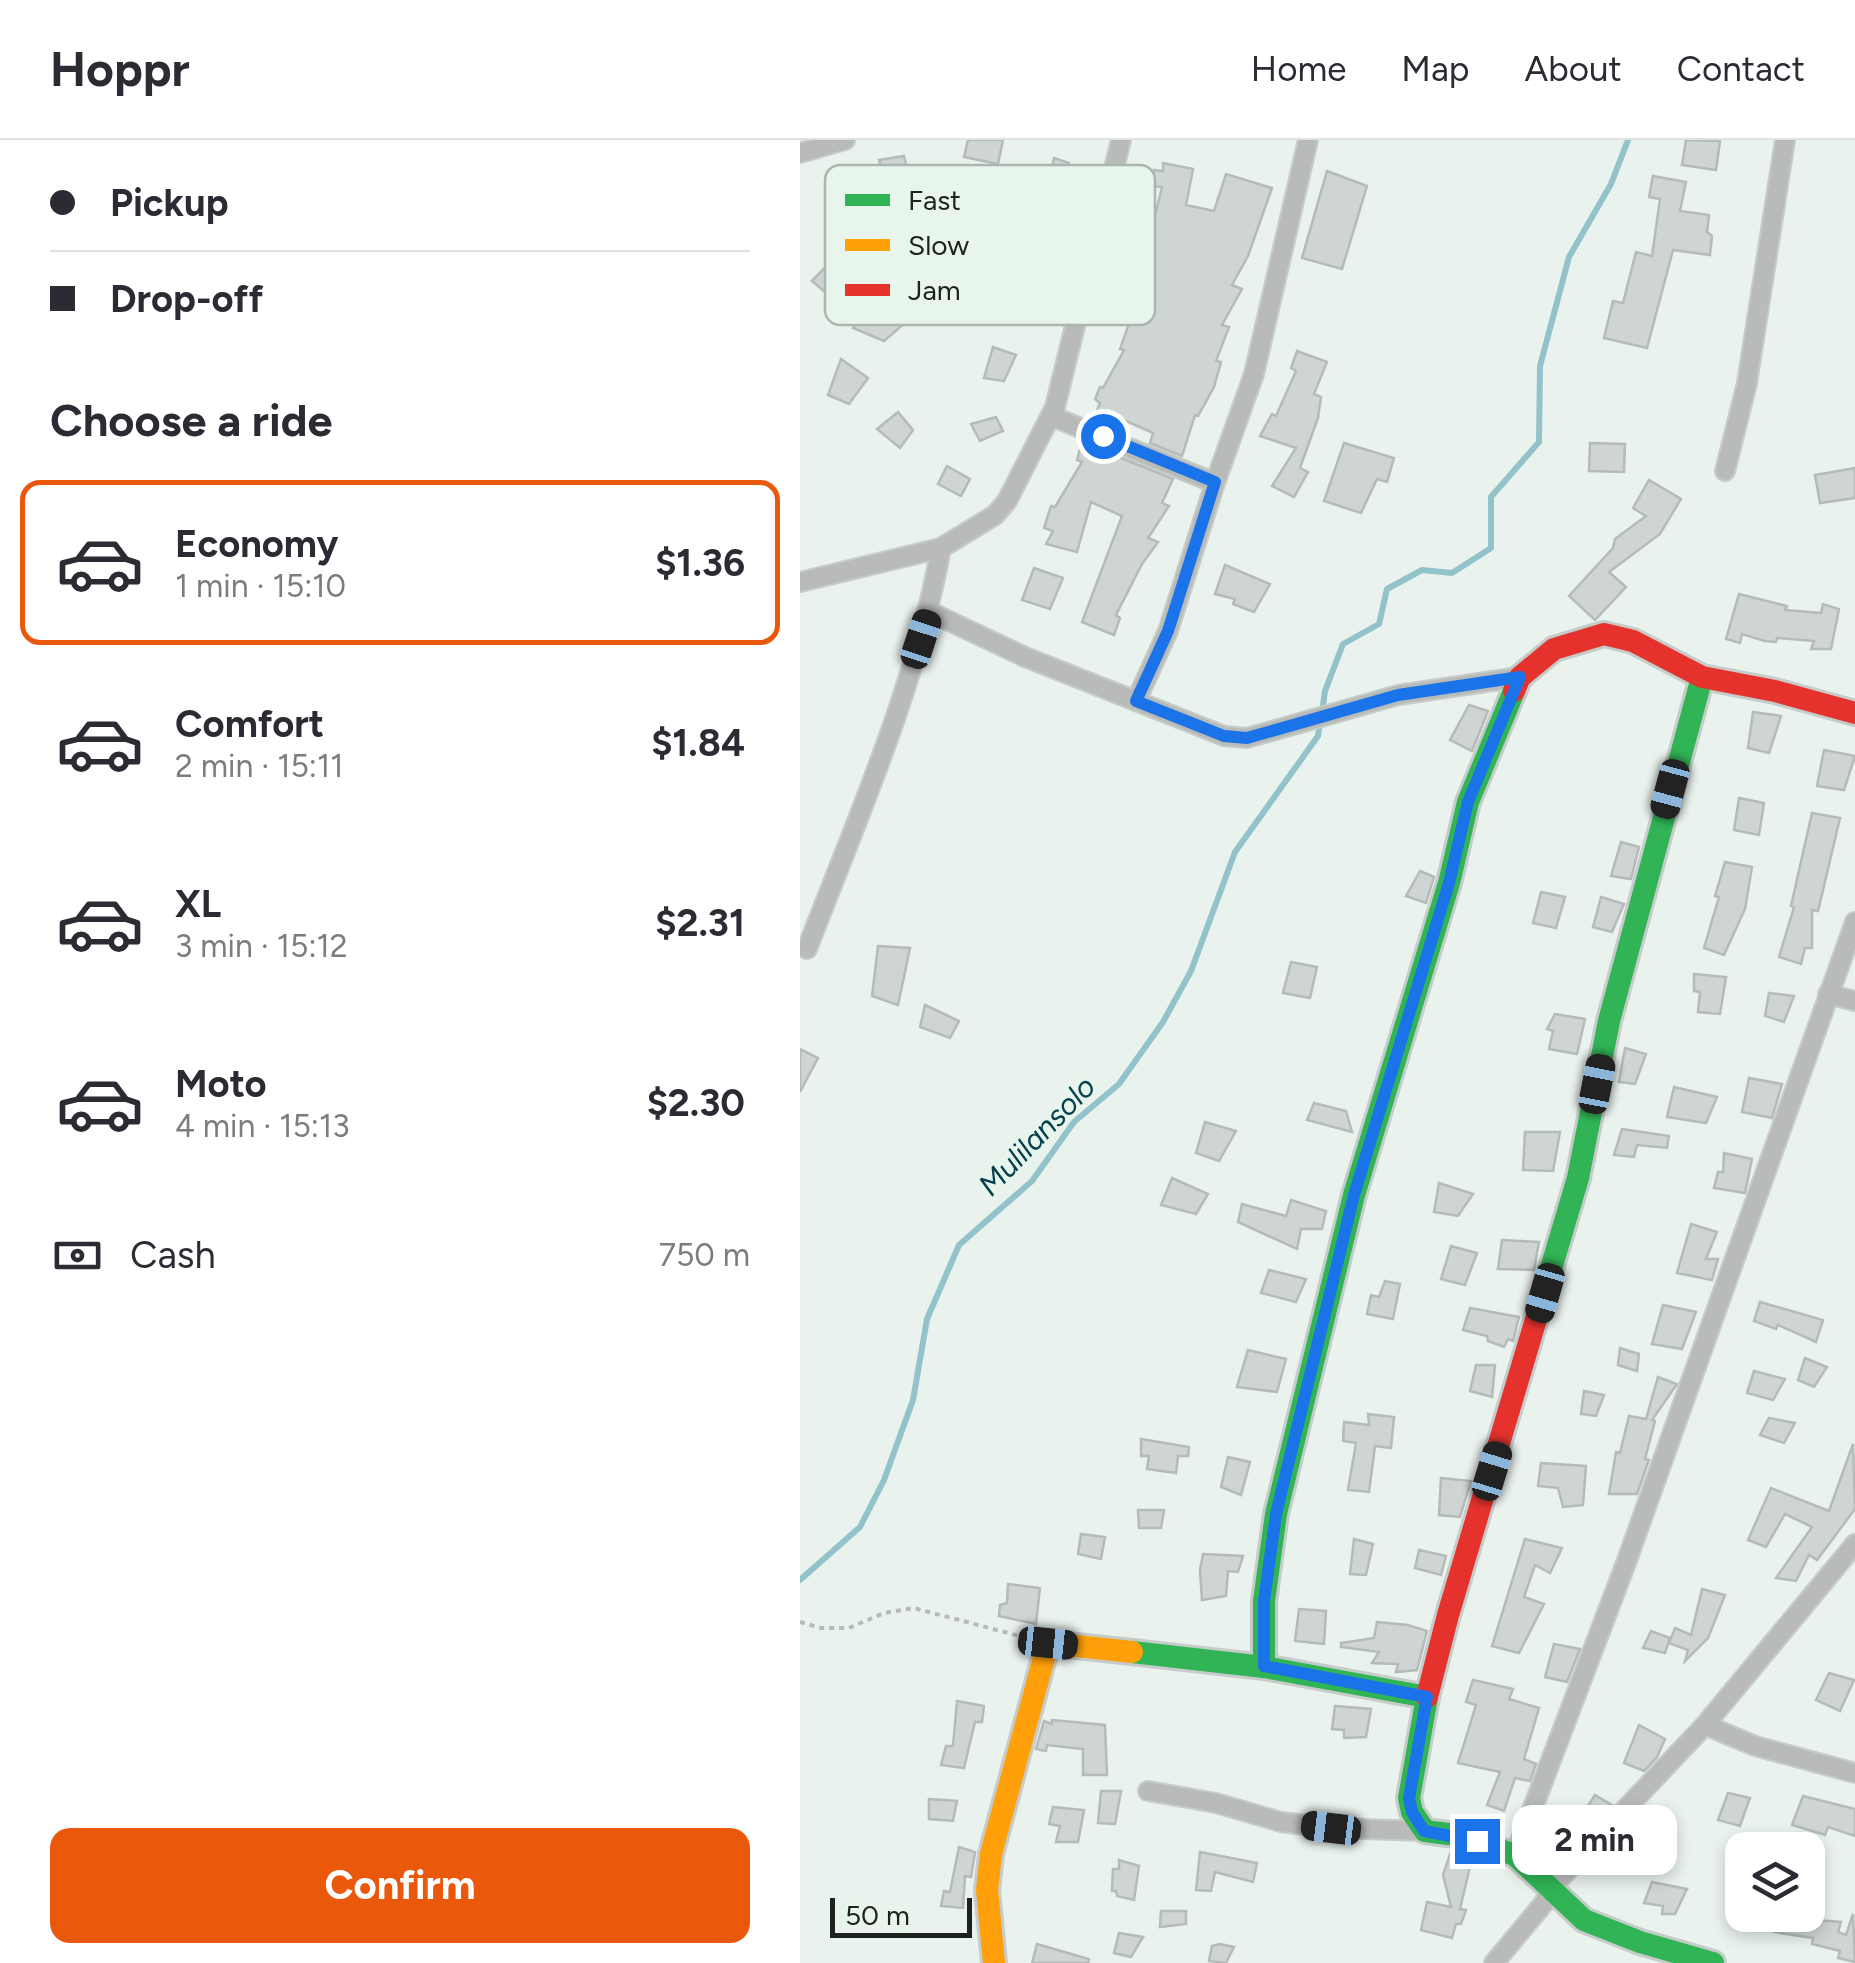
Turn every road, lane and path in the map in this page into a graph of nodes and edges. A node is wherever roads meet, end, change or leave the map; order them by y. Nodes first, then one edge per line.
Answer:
1 (845, 140) edge
2 (1121, 140) edge
3 (1308, 140) edge
4 (1785, 140) edge
5 (800, 153) edge
6 (1115, 165) edge
7 (1074, 325) edge
8 (1051, 416) junction
9 (1725, 471) dead end
10 (1215, 482) junction
11 (942, 548) junction
12 (800, 582) edge
13 (930, 612) junction
14 (1520, 677) junction
15 (1702, 677) junction
16 (1136, 701) junction
17 (1855, 712) edge
18 (1855, 922) edge
19 (806, 949) dead end
20 (1828, 994) junction
21 (1855, 1001) edge
22 (1853, 1548) edge
23 (800, 1622) edge
24 (1048, 1643) junction
25 (1264, 1666) junction
26 (1427, 1697) junction
27 (1705, 1725) junction
28 (1855, 1773) edge
29 (1148, 1791) dead end
30 (1424, 1831) junction
31 (1515, 1855) junction
32 (1550, 1889) junction
33 (994, 1963) edge
34 (1494, 1963) edge
35 (1713, 1963) edge

1 - 5 street
2 - 6 street
3 - 10 street
4 - 9 street
7 - 8 street
8 - 10 street
8 - 11 street
10 - 16 street
11 - 12 street
11 - 13 street
13 - 16 street
13 - 19 street
14 - 15 street
14 - 16 street
14 - 25 street
15 - 17 street
15 - 26 street
18 - 20 street
20 - 21 street
20 - 31 street
22 - 27 street
23 - 24 path
24 - 25 street
24 - 33 street
25 - 26 street
26 - 30 street
27 - 28 street
27 - 32 street
29 - 30 street
30 - 31 street
31 - 32 street
32 - 34 street
32 - 35 street

